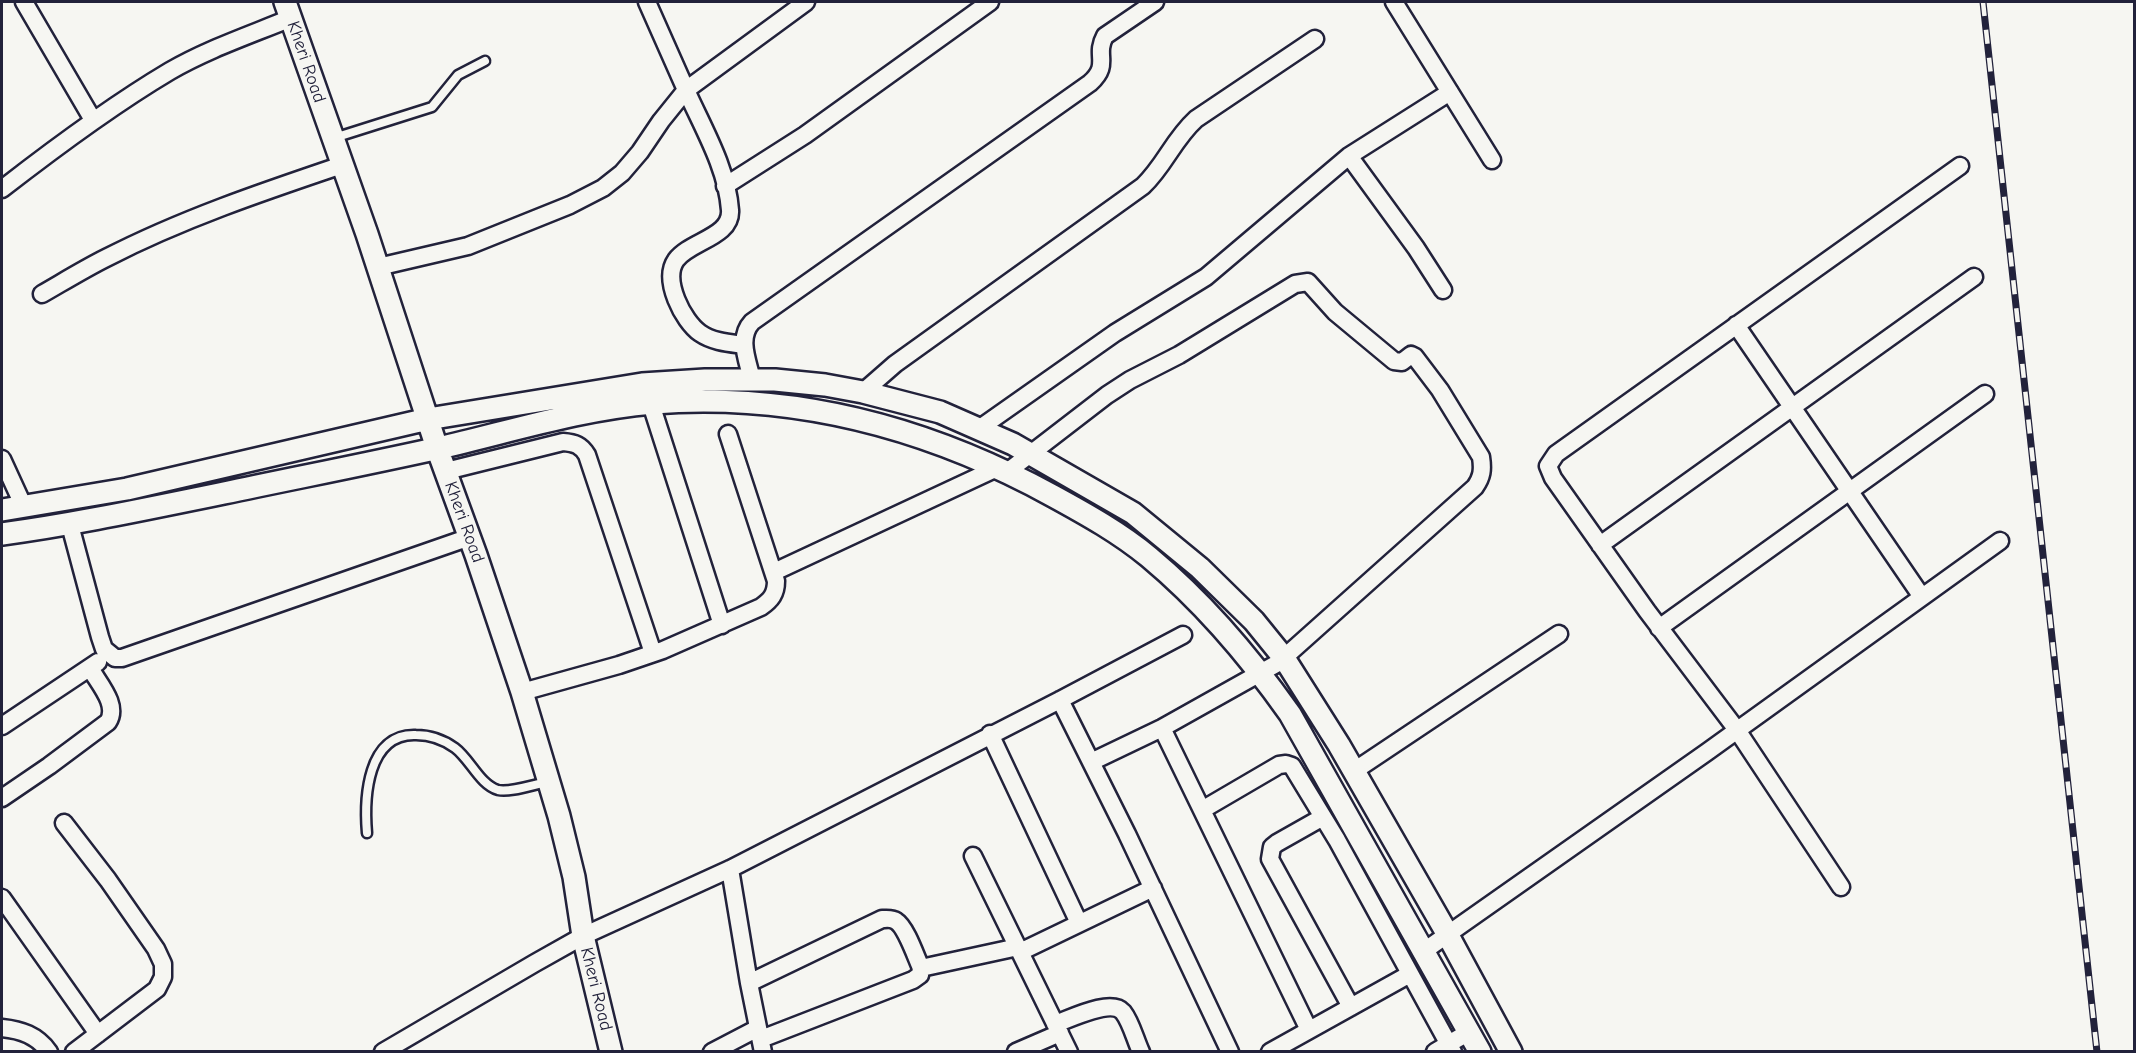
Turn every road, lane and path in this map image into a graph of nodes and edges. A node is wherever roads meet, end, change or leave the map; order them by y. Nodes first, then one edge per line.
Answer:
1 (24, 2) edge
2 (647, 2) edge
3 (806, 2) edge
4 (990, 2) edge
5 (1155, 2) edge
6 (1394, 2) edge
7 (287, 7) edge
8 (786, 10) edge
9 (1314, 39) dead end
10 (485, 61) dead end
11 (686, 90) junction
12 (1450, 92) junction
13 (93, 120) junction
14 (333, 138) junction
15 (1349, 156) junction
16 (1492, 160) dead end
17 (342, 165) junction
18 (1960, 166) dead end
19 (725, 186) junction
20 (2, 189) edge
21 (378, 267) junction
22 (1974, 277) dead end
23 (1443, 290) dead end
24 (42, 294) dead end
25 (1736, 326) junction
26 (744, 345) junction
27 (752, 380) junction
28 (863, 392) junction
29 (1985, 394) dead end
30 (651, 404) junction
31 (1793, 407) junction
32 (980, 428) junction
33 (433, 434) junction
34 (728, 434) dead end
35 (2, 459) edge
36 (1015, 464) junction
37 (446, 471) junction
38 (1850, 491) junction
39 (24, 507) junction
40 (2, 510) edge
41 (70, 525) junction
42 (2, 534) edge
43 (470, 537) junction
44 (2000, 541) dead end
45 (1600, 545) junction
46 (774, 572) junction
47 (1922, 597) junction
48 (722, 625) junction
49 (1659, 628) junction
50 (1559, 634) dead end
51 (1183, 635) dead end
52 (653, 653) junction
53 (109, 655) junction
54 (1273, 666) junction
55 (90, 668) junction
56 (522, 693) junction
57 (1060, 700) junction
58 (2, 726) edge
59 (1162, 728) junction
60 (1737, 730) junction
61 (990, 734) junction
62 (1091, 762) junction
63 (1354, 771) junction
64 (548, 782) junction
65 (2, 798) edge
66 (1202, 810) junction
67 (1323, 817) junction
68 (64, 823) dead end
69 (367, 833) dead end
70 (973, 856) dead end
71 (730, 869) junction
72 (1841, 887) dead end
73 (1153, 888) junction
74 (2, 898) edge
75 (1079, 923) junction
76 (583, 936) junction
77 (1436, 944) junction
78 (1019, 949) junction
79 (921, 968) junction
80 (1410, 974) junction
81 (749, 984) junction
82 (1351, 1007) junction
83 (2, 1028) edge
84 (1058, 1028) junction
85 (1309, 1030) junction
86 (1469, 1032) junction
87 (98, 1034) junction
88 (760, 1040) edge
89 (1224, 1049) edge
90 (1446, 1049) edge
91 (49, 1052) edge
92 (74, 1052) edge
93 (383, 1052) edge
94 (611, 1052) edge
95 (712, 1052) edge
96 (1017, 1052) edge
97 (1070, 1052) edge
98 (1141, 1052) edge
99 (1270, 1052) edge
100 (1480, 1052) edge
101 (1511, 1052) edge

1 - 13 street
2 - 11 street
3 - 8 street
4 - 19 street
5 - 26 street
6 - 12 street
7 - 13 street
7 - 14 street, Kheri Road
8 - 11 street
9 - 28 street
10 - 14 lane
11 - 19 street
11 - 21 street
12 - 15 street
12 - 16 street
13 - 20 street
14 - 17 street, Kheri Road
15 - 23 street
15 - 32 street
17 - 21 street, Kheri Road
17 - 24 street
18 - 25 street
19 - 26 street
21 - 33 street, Kheri Road
22 - 31 street
25 - 31 street
25 - 45 street
26 - 27 street
27 - 28 street
27 - 33 street
28 - 32 street
29 - 38 street
30 - 33 street
30 - 36 street
30 - 48 street
31 - 38 street
31 - 45 street
32 - 36 street
33 - 37 street, Kheri Road
33 - 39 street
33 - 41 street
34 - 46 street
35 - 39 street
36 - 46 street
36 - 54 street
36 - 54 street
36 - 54 street
37 - 43 street, Kheri Road
37 - 52 street
38 - 47 street
38 - 49 street
39 - 40 street
41 - 42 street
41 - 53 street
43 - 53 street
43 - 56 street, Kheri Road
44 - 47 street
45 - 49 street
46 - 48 street
47 - 60 street
48 - 52 street
49 - 60 street
50 - 63 street
51 - 57 street
52 - 56 street
53 - 55 street
54 - 59 street
54 - 63 street
54 - 77 street
55 - 58 street
55 - 65 street
56 - 64 street, Kheri Road
57 - 61 street
57 - 62 street
59 - 62 street
59 - 66 street
60 - 72 street
60 - 77 street
61 - 71 street
61 - 75 street
62 - 73 street
63 - 77 street
64 - 69 lane
64 - 76 street, Kheri Road
66 - 67 street
66 - 85 street
67 - 80 street
67 - 82 street
68 - 87 street
70 - 78 street
71 - 76 street
71 - 81 street
73 - 75 street
73 - 89 street
74 - 87 street
75 - 78 street
76 - 93 street
76 - 94 street, Kheri Road
77 - 86 street
77 - 101 street
78 - 79 street
78 - 84 street
79 - 81 street
79 - 88 street
80 - 82 street
80 - 90 street
81 - 88 street
82 - 85 street
83 - 91 street
84 - 96 street
84 - 97 street
84 - 98 street
85 - 99 street
86 - 90 street
86 - 100 street
87 - 92 street
88 - 95 street

